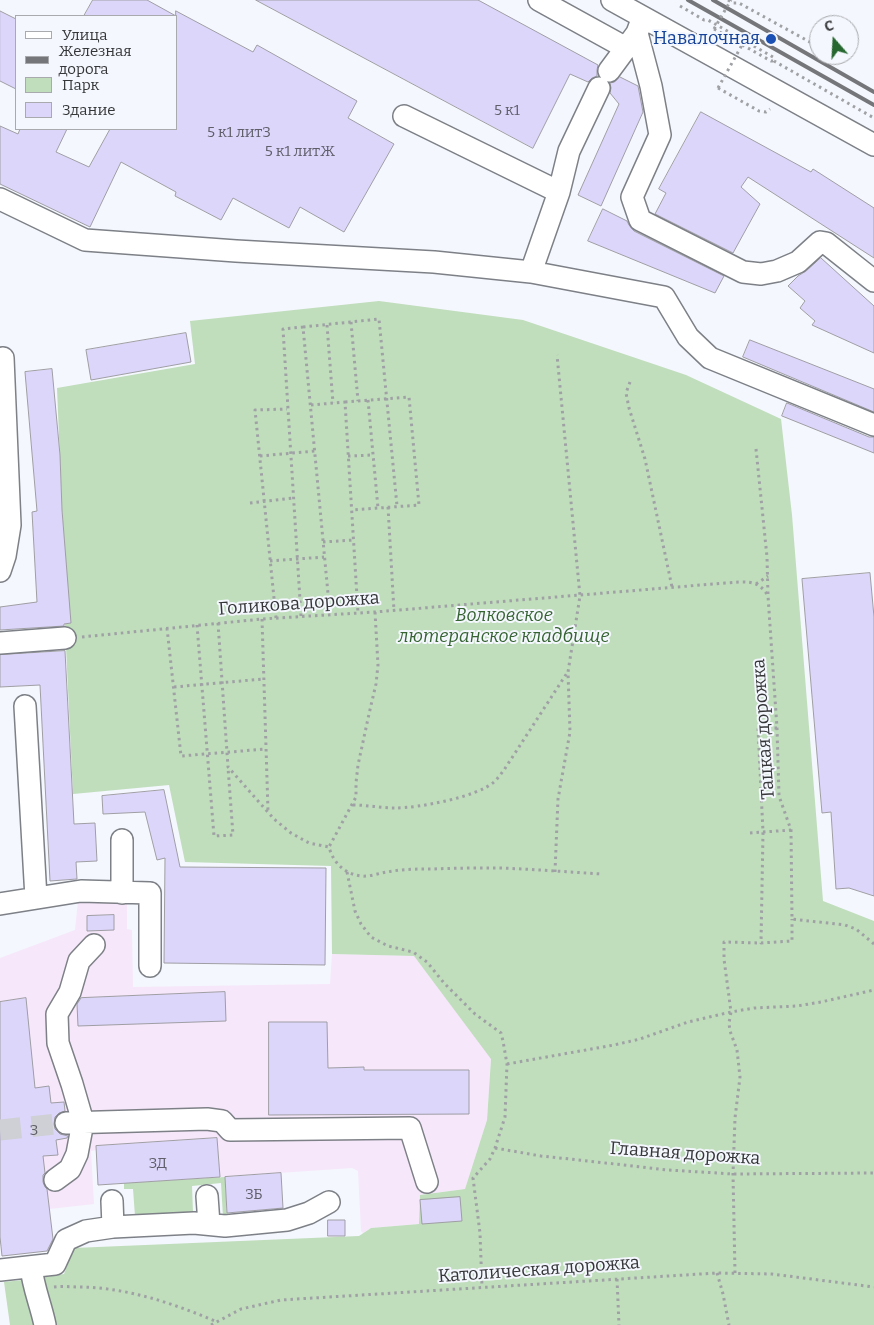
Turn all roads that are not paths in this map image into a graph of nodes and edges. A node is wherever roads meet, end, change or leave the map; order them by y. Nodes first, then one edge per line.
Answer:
1 (539, 0) edge
2 (612, 0) edge
3 (635, 33) junction
4 (404, 116) dead end
5 (874, 145) edge
6 (559, 192) junction
7 (0, 198) edge
8 (531, 272) junction
9 (874, 280) edge
10 (3, 358) dead end
11 (874, 425) edge
12 (0, 571) edge
13 (65, 638) road end
14 (0, 644) edge
15 (25, 706) dead end
16 (122, 840) dead end
17 (122, 893) junction
18 (36, 898) junction
19 (0, 904) edge
20 (94, 945) dead end
21 (150, 966) dead end
22 (74, 1122) junction
23 (55, 1180) dead end
24 (427, 1182) dead end
25 (207, 1196) dead end
26 (112, 1201) dead end
27 (328, 1202) dead end
28 (209, 1224) junction
29 (113, 1227) junction
30 (31, 1267) junction
31 (0, 1270) edge
32 (45, 1325) edge

1 - 3 street
2 - 3 street
3 - 5 street
3 - 6 street
3 - 9 street
4 - 6 street
6 - 8 street
7 - 8 street
8 - 11 street
10 - 12 street
13 - 14 street
15 - 18 street
16 - 17 street
17 - 18 street
17 - 21 street
18 - 19 street
20 - 22 street
22 - 23 street
22 - 24 street
25 - 28 street
26 - 29 street
27 - 28 street
28 - 29 street
29 - 30 street
30 - 31 street
30 - 32 street

